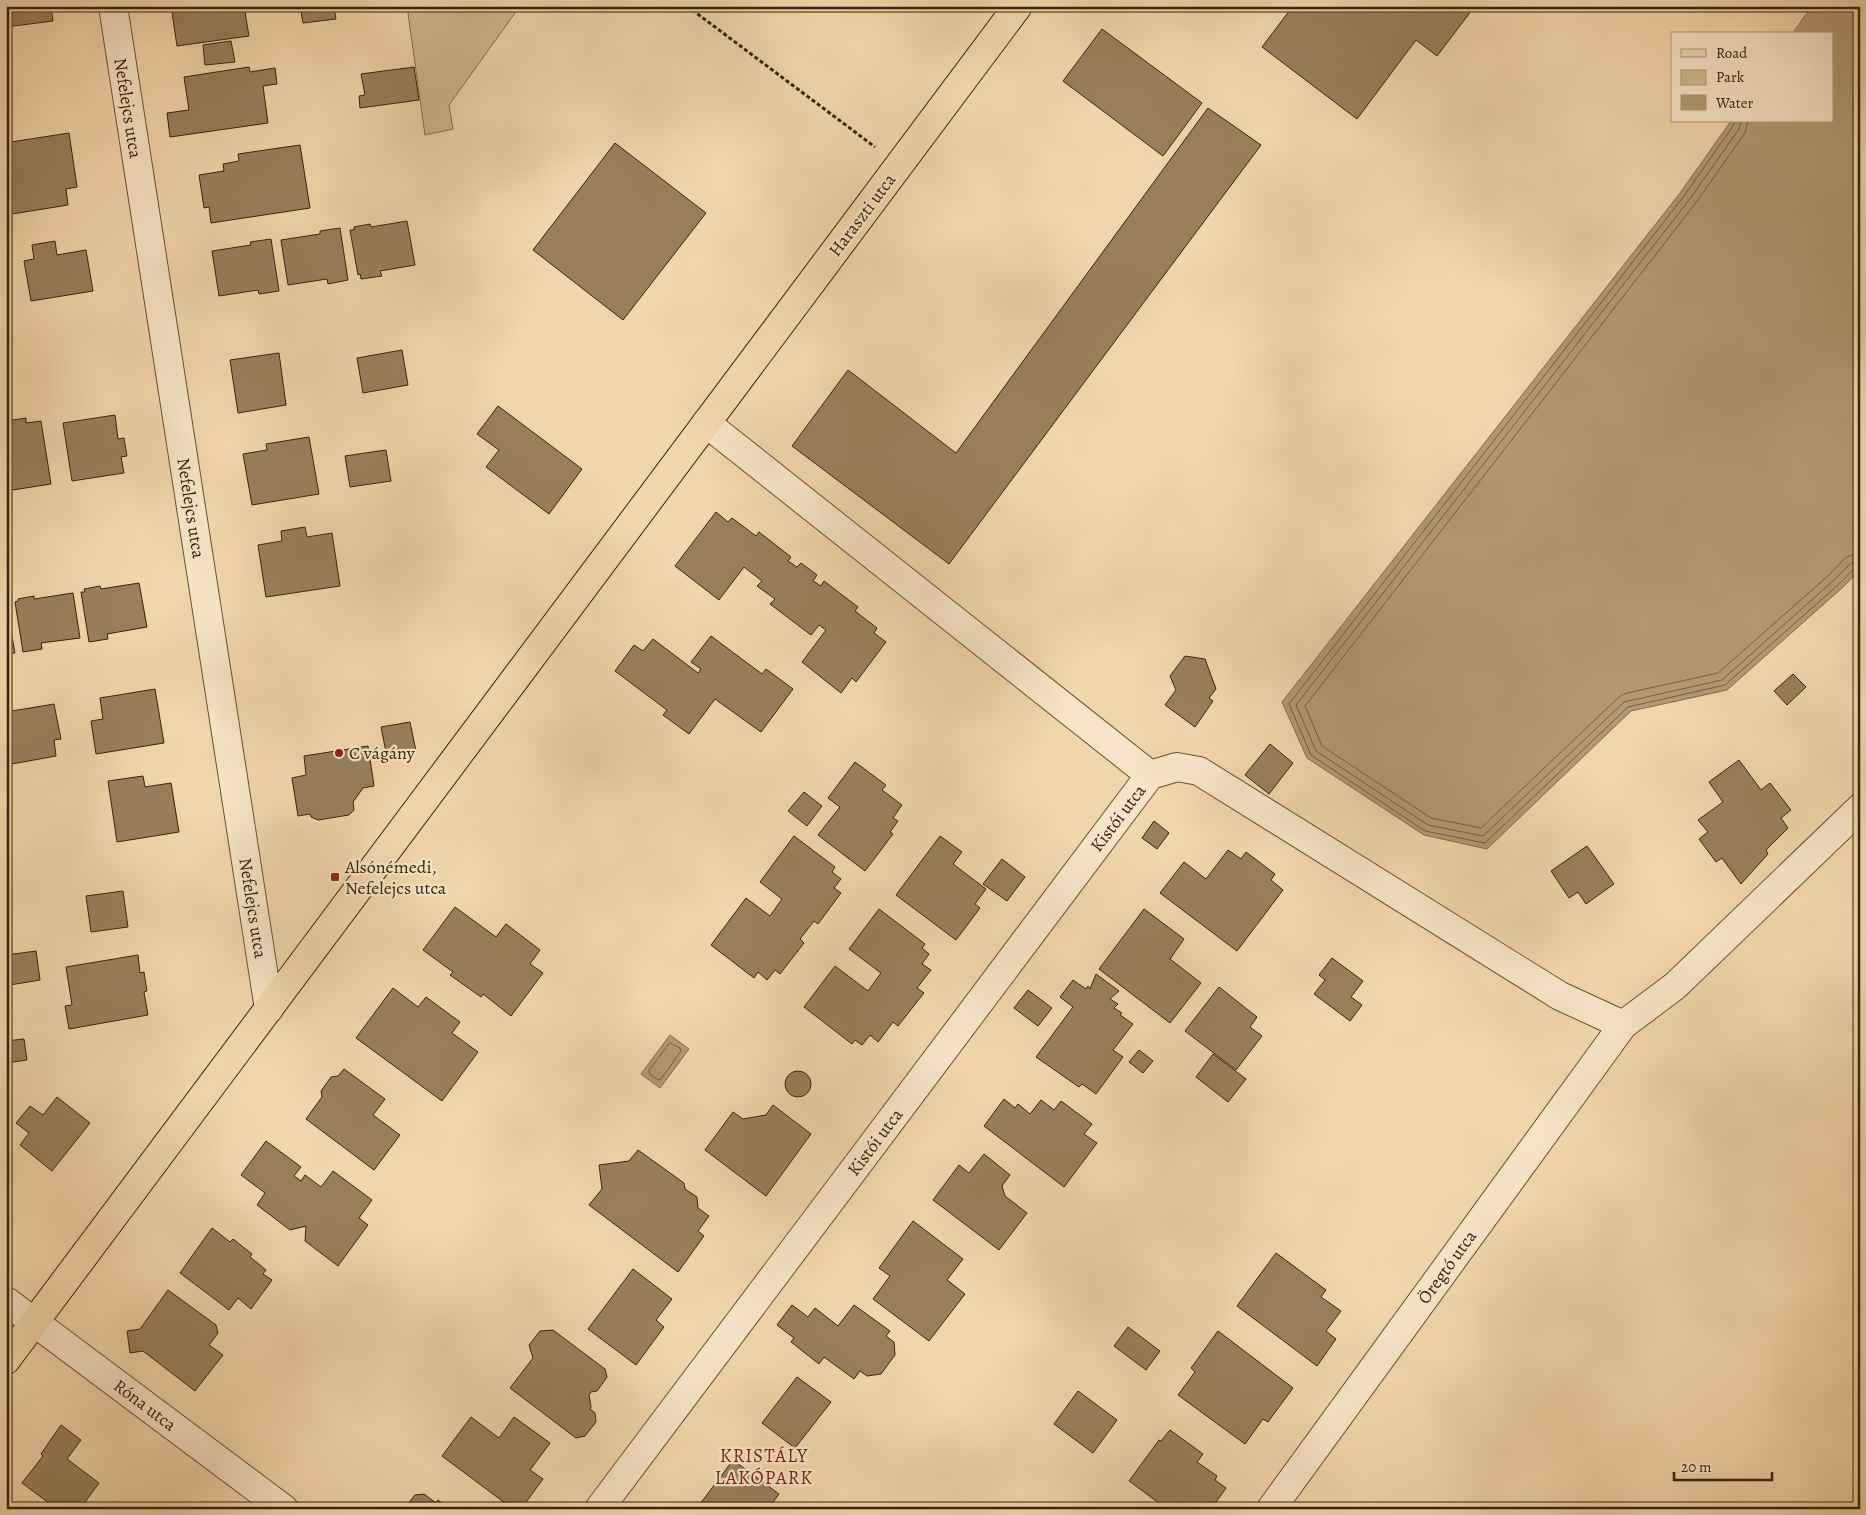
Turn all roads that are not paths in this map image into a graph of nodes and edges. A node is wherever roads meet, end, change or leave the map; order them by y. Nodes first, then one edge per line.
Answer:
1 (113, 6) edge
2 (1018, 6) edge
3 (706, 423) junction
4 (1150, 775) junction
5 (1860, 808) edge
6 (269, 1010) junction
7 (1623, 1025) junction
8 (6, 1301) edge
9 (35, 1322) junction
10 (6, 1360) edge
11 (284, 1509) edge
12 (599, 1509) edge
13 (1271, 1509) edge

1 - 6 street, Nefelejcs utca
2 - 3 main road, Haraszti utca
3 - 4 street
3 - 6 main road, Haraszti utca
4 - 7 street
4 - 12 street, Kistói utca
5 - 7 street, Öregtó utca
6 - 9 main road, Haraszti utca
7 - 13 street, Öregtó utca
8 - 9 street, Róna utca
9 - 10 main road, Haraszti utca
9 - 11 street, Róna utca

